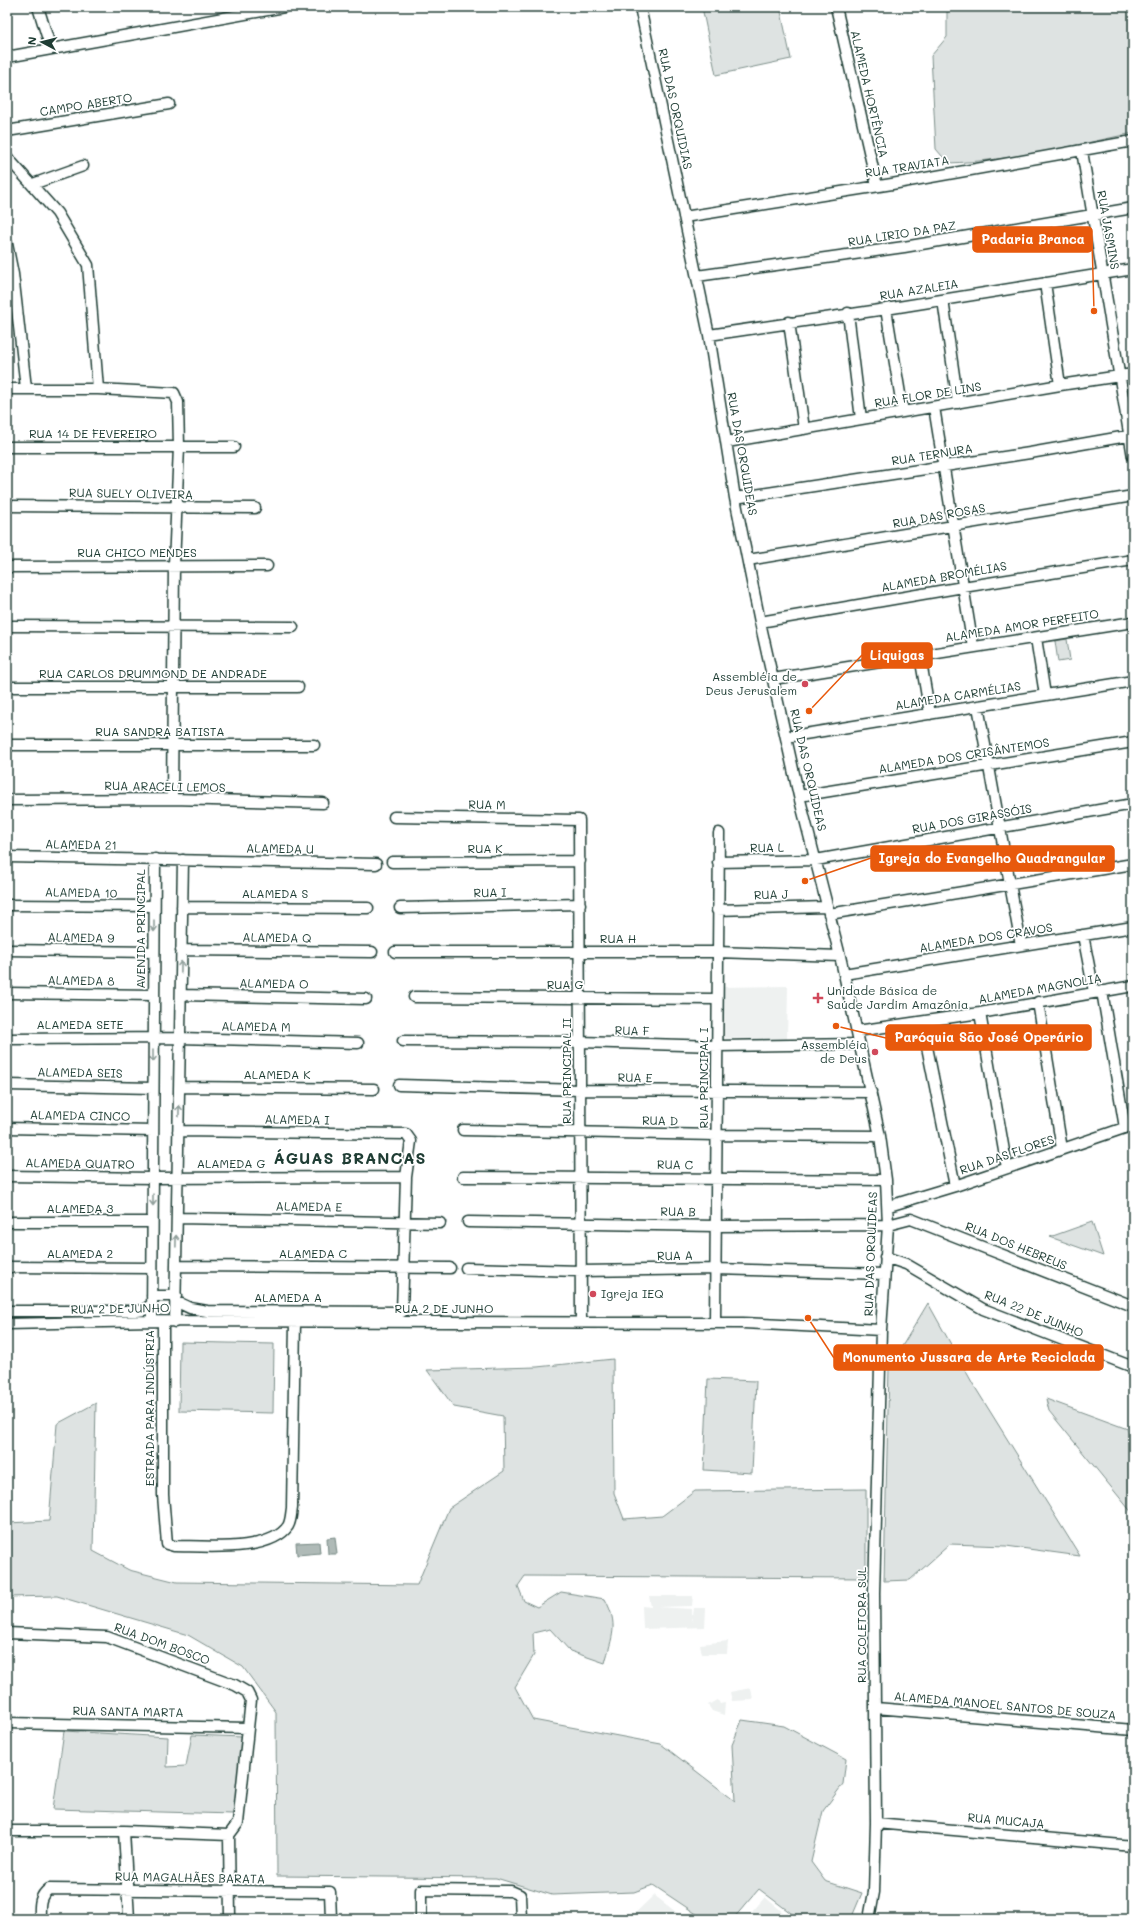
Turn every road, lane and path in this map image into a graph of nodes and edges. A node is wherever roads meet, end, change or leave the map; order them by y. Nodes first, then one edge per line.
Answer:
1 (38, 7) edge
2 (284, 7) edge
3 (640, 7) edge
4 (836, 7) edge
5 (51, 49) junction
6 (7, 56) edge
7 (170, 104) dead end
8 (7, 131) edge
9 (1133, 141) edge
10 (1082, 151) junction
11 (7, 157) edge
12 (83, 166) dead end
13 (33, 184) junction
14 (876, 186) junction
15 (1133, 208) edge
16 (1092, 215) junction
17 (684, 217) junction
18 (7, 244) edge
19 (1133, 269) edge
20 (1103, 274) junction
21 (697, 276) junction
22 (1045, 282) junction
23 (943, 300) junction
24 (886, 309) junction
25 (848, 313) junction
26 (788, 322) junction
27 (710, 335) junction
28 (1133, 374) edge
29 (1120, 376) junction
30 (1060, 385) junction
31 (26, 388) junction
32 (7, 389) edge
33 (98, 389) junction
34 (958, 403) junction
35 (934, 407) junction
36 (903, 412) junction
37 (862, 418) junction
38 (804, 429) junction
39 (1131, 436) edge
40 (727, 442) junction
41 (7, 447) edge
42 (179, 447) junction
43 (234, 447) dead end
44 (1133, 457) edge
45 (944, 466) junction
46 (1133, 496) edge
47 (735, 498) junction
48 (7, 506) edge
49 (175, 507) junction
50 (255, 508) dead end
51 (954, 527) junction
52 (748, 560) junction
53 (1133, 560) edge
54 (174, 565) junction
55 (267, 566) dead end
56 (7, 567) edge
57 (963, 586) junction
58 (760, 622) junction
59 (1133, 622) edge
60 (174, 625) junction
61 (7, 626) edge
62 (293, 627) dead end
63 (1036, 638) junction
64 (973, 647) junction
65 (920, 656) junction
66 (773, 679) junction
67 (1133, 682) edge
68 (174, 686) junction
69 (7, 687) edge
70 (298, 687) dead end
71 (1045, 694) junction
72 (978, 706) junction
73 (930, 714) junction
74 (786, 737) junction
75 (1133, 742) edge
76 (7, 745) edge
77 (173, 745) junction
78 (314, 745) dead end
79 (989, 765) junction
80 (799, 796) junction
81 (172, 799) junction
82 (7, 800) edge
83 (323, 803) dead end
84 (1133, 804) edge
85 (394, 817) dead end
86 (579, 820) joint
87 (1000, 826) junction
88 (719, 833) dead end
89 (7, 857) edge
90 (155, 859) junction
91 (183, 860) junction
92 (816, 860) junction
93 (580, 861) junction
94 (392, 862) dead end
95 (718, 862) junction
96 (376, 864) dead end
97 (1133, 864) edge
98 (1010, 885) junction
99 (580, 904) junction
100 (7, 905) edge
101 (154, 906) junction
102 (182, 907) junction
103 (368, 908) dead end
104 (400, 908) dead end
105 (717, 910) junction
106 (828, 910) junction
107 (1133, 927) edge
108 (1083, 935) junction
109 (1021, 946) junction
110 (7, 950) edge
111 (182, 950) junction
112 (154, 952) junction
113 (372, 952) dead end
114 (395, 952) dead end
115 (580, 952) junction
116 (717, 952) junction
117 (840, 956) junction
118 (844, 974) junction
119 (1133, 986) edge
120 (1098, 991) junction
121 (7, 993) edge
122 (154, 995) junction
123 (181, 995) junction
124 (414, 997) dead end
125 (580, 998) junction
126 (717, 998) junction
127 (366, 999) dead end
128 (1038, 1002) junction
129 (980, 1013) junction
130 (922, 1022) junction
131 (857, 1032) junction
132 (154, 1038) junction
133 (180, 1038) junction
134 (7, 1039) edge
135 (403, 1041) dead end
136 (580, 1042) junction
137 (358, 1043) dead end
138 (860, 1044) junction
139 (717, 1046) junction
140 (7, 1085) edge
141 (399, 1085) dead end
142 (179, 1087) junction
143 (153, 1088) junction
144 (374, 1089) dead end
145 (580, 1090) junction
146 (716, 1092) junction
147 (870, 1092) junction
148 (1129, 1127) edge
149 (7, 1128) edge
150 (463, 1130) dead end
151 (153, 1131) junction
152 (178, 1131) junction
153 (580, 1132) junction
154 (716, 1135) junction
155 (880, 1136) junction
156 (1062, 1149) junction
157 (1006, 1168) junction
158 (7, 1176) edge
159 (406, 1177) junction
160 (463, 1177) dead end
161 (581, 1177) junction
162 (153, 1178) junction
163 (177, 1178) junction
164 (716, 1178) junction
165 (886, 1180) junction
166 (955, 1186) junction
167 (888, 1206) junction
168 (177, 1218) junction
169 (404, 1221) junction
170 (7, 1222) edge
171 (152, 1222) junction
172 (468, 1222) dead end
173 (440, 1223) dead end
174 (581, 1224) junction
175 (888, 1224) junction
176 (716, 1226) junction
177 (885, 1257) junction
178 (176, 1266) junction
179 (7, 1267) edge
180 (404, 1267) junction
181 (152, 1268) junction
182 (450, 1268) dead end
183 (466, 1268) dead end
184 (716, 1269) junction
185 (581, 1271) junction
186 (884, 1274) junction
187 (176, 1298) junction
188 (152, 1300) junction
189 (1133, 1306) edge
190 (7, 1311) edge
191 (152, 1321) junction
192 (163, 1322) junction
193 (175, 1322) junction
194 (295, 1322) junction
195 (581, 1322) junction
196 (715, 1323) junction
197 (7, 1324) edge
198 (881, 1330) junction
199 (1133, 1367) edge
200 (7, 1633) edge
201 (876, 1708) junction
202 (7, 1723) edge
203 (248, 1728) junction
204 (1133, 1730) edge
205 (876, 1823) junction
206 (7, 1831) edge
207 (124, 1831) junction
208 (229, 1835) junction
209 (1133, 1846) edge
210 (128, 1890) junction
211 (230, 1892) junction
212 (40, 1919) edge
213 (129, 1919) edge
214 (230, 1919) edge
215 (331, 1919) edge
216 (420, 1919) edge
217 (521, 1919) edge
218 (869, 1919) edge

1 - 5 street
2 - 5 street
3 - 17 street, RUA DAS ORQUIDIAS
4 - 14 street, ALAMEDA HORTÊNCIA
5 - 6 street
7 - 8 street, CAMPO ABERTO
9 - 10 street, RUA TRAVIATA
10 - 14 street, RUA TRAVIATA
10 - 16 street, RUA JASMINS
11 - 13 street
12 - 13 street
13 - 33 street
14 - 17 street, RUA TRAVIATA
15 - 16 street, RUA LIRIO DA PAZ
16 - 20 street, RUA JASMINS
16 - 21 street, RUA LIRIO DA PAZ
17 - 21 street, RUA DAS ORQUIDEAS
18 - 31 street
19 - 20 street, RUA AZALEIA
20 - 22 street, RUA AZALEIA
20 - 29 street, RUA JASMINS
21 - 27 street, RUA DAS ORQUIDEAS
22 - 23 street, RUA AZALEIA
22 - 30 street
23 - 24 street, RUA AZALEIA
23 - 34 street
24 - 25 street, RUA AZALEIA
24 - 36 street
25 - 26 street, RUA AZALEIA
25 - 37 street
26 - 27 street, RUA AZALEIA
26 - 38 street
27 - 40 street, RUA DAS ORQUIDEAS
28 - 29 street, RUA FLOR DE LINS
29 - 30 street, RUA FLOR DE LINS
29 - 39 street, RUA JASMINS
30 - 34 street, RUA FLOR DE LINS
31 - 32 street
31 - 33 street
33 - 42 street
34 - 35 street, RUA FLOR DE LINS
35 - 36 street, RUA FLOR DE LINS
35 - 45 street
36 - 37 street, RUA FLOR DE LINS
37 - 38 street, RUA FLOR DE LINS
38 - 40 street, RUA FLOR DE LINS
39 - 44 street, RUA JASMINS
39 - 45 street, RUA TERNURA
40 - 47 street, RUA DAS ORQUIDEAS
41 - 42 street, RUA 14 DE FEVEREIRO
42 - 43 street
42 - 49 street
45 - 47 street, RUA TERNURA
45 - 51 street
46 - 51 street, RUA DAS ROSAS
47 - 52 street, RUA DAS ORQUIDEAS
48 - 49 street, RUA SUELY OLIVEIRA
49 - 50 street, RUA SUELY OLIVEIRA
49 - 54 street
51 - 52 street, RUA DAS ROSAS
51 - 57 street
52 - 58 street, RUA DAS ORQUIDEAS
53 - 57 street, ALAMEDA BROMÉLIAS
54 - 55 street, RUA CHICO MENDES
54 - 56 street, RUA CHICO MENDES
54 - 60 street
57 - 58 street, ALAMEDA BROMÉLIAS
57 - 64 street
58 - 66 street, RUA DAS ORQUIDEAS
59 - 63 street, ALAMEDA AMOR PERFEITO
60 - 61 street
60 - 62 street
60 - 68 street
63 - 64 street, ALAMEDA AMOR PERFEITO
63 - 71 street
64 - 65 street, ALAMEDA AMOR PERFEITO
65 - 66 street, ALAMEDA AMOR PERFEITO
65 - 73 street
66 - 74 street, RUA DAS ORQUIDEAS
67 - 71 street, ALAMEDA CARMÉLIAS
68 - 69 street, RUA CARLOS DRUMMOND DE ANDRADE
68 - 70 street, RUA CARLOS DRUMMOND DE ANDRADE
68 - 77 street
71 - 72 street, ALAMEDA CARMÉLIAS
72 - 73 street, ALAMEDA CARMÉLIAS
72 - 79 street
73 - 74 street, ALAMEDA CARMÉLIAS
74 - 80 street, RUA DAS ORQUIDEAS
75 - 79 street, ALAMEDA DOS CRISÂNTEMOS
76 - 77 street, RUA SANDRA BATISTA
77 - 78 street, RUA SANDRA BATISTA
77 - 81 street
79 - 80 street, ALAMEDA DOS CRISÂNTEMOS
79 - 87 street
80 - 92 street, RUA DAS ORQUIDEAS
81 - 82 street, RUA ARACELI LEMOS
81 - 83 street, RUA ARACELI LEMOS
84 - 87 street, RUA DOS GIRASSÓIS
85 - 86 street, RUA M
86 - 93 street, RUA PRINCIPAL II
87 - 92 street, RUA DOS GIRASSÓIS
87 - 98 street
88 - 95 street, RUA PRINCIPAL I
89 - 90 street, ALAMEDA 21
90 - 91 street, AVENIDA PRINCIPAL
90 - 101 street, AVENIDA PRINCIPAL
91 - 96 street, ALAMEDA U
91 - 102 street
92 - 95 street, RUA L
92 - 106 street, RUA DAS ORQUIDEAS
93 - 94 street, RUA K
93 - 99 street, RUA PRINCIPAL II
95 - 105 street, RUA PRINCIPAL I
97 - 98 street, RUA J
98 - 106 street, RUA J
98 - 109 street
99 - 104 street, RUA I
99 - 115 street, RUA PRINCIPAL II
100 - 101 street, ALAMEDA 10
101 -> 112 street, AVENIDA PRINCIPAL
102 - 103 street, ALAMEDA S
102 - 111 street
105 - 106 street, RUA J
105 - 116 street, RUA PRINCIPAL I
106 - 117 street, RUA DAS ORQUIDEAS
107 - 108 street, ALAMEDA DOS CRAVOS
108 - 109 street, ALAMEDA DOS CRAVOS
108 - 120 street
109 - 118 street, ALAMEDA DOS CRAVOS
110 - 112 street, ALAMEDA 9
111 - 113 street, ALAMEDA Q
123 -> 111 street
112 - 122 street, AVENIDA PRINCIPAL
114 - 115 street, RUA H
115 - 116 street, RUA H
115 - 125 street, RUA PRINCIPAL II
116 - 117 street, RUA H
116 - 126 street, RUA PRINCIPAL I
117 - 118 street, RUA DAS ORQUIDEAS
118 - 131 street, RUA DAS ORQUIDEAS
119 - 120 street, ALAMEDA MAGNOLIA
120 - 128 street, ALAMEDA MAGNOLIA
120 - 148 street
121 - 122 street, ALAMEDA 8
122 - 132 street, AVENIDA PRINCIPAL
123 - 127 street, ALAMEDA O
123 - 133 street
124 - 125 street, RUA G
125 - 126 street, RUA G
125 - 136 street, RUA PRINCIPAL II
126 - 139 street, RUA PRINCIPAL I
128 - 129 street, ALAMEDA MAGNOLIA
128 - 156 street
129 - 130 street, ALAMEDA MAGNOLIA
129 - 157 street
130 - 131 street, ALAMEDA MAGNOLIA
130 - 166 street
131 - 138 street, RUA DAS ORQUIDEAS
132 - 133 street, ALAMEDA M
132 - 134 street, ALAMEDA SETE
132 -> 143 street, AVENIDA PRINCIPAL
133 - 137 street, ALAMEDA M
133 - 142 street
135 - 136 street, RUA F
136 - 139 street, RUA F
136 - 145 street, RUA PRINCIPAL II
138 - 139 street, RUA F
138 - 147 street, RUA DAS ORQUIDEAS
139 - 146 street, RUA PRINCIPAL I
140 - 143 street, ALAMEDA SEIS
141 - 145 street, RUA E
142 - 144 street, ALAMEDA K
152 -> 142 street
143 - 151 street, AVENIDA PRINCIPAL
145 - 146 street, RUA E
145 - 153 street, RUA PRINCIPAL II
146 - 147 street, RUA E
146 - 154 street, RUA PRINCIPAL I
147 - 155 street, RUA DAS ORQUIDEAS
148 - 156 street, RUA DAS FLORES
149 - 151 street, ALAMEDA CINCO
150 - 153 street, RUA D
151 - 162 street, AVENIDA PRINCIPAL
152 - 159 street, ALAMEDA I
152 - 163 street
153 - 154 street, RUA D
153 - 161 street, RUA PRINCIPAL II
154 - 155 street, RUA D
154 - 164 street, RUA PRINCIPAL I
155 - 165 street, RUA DAS ORQUIDEAS
156 - 157 street, RUA DAS FLORES
157 - 166 street, RUA DAS FLORES
158 - 162 street, ALAMEDA QUATRO
159 - 163 street, ALAMEDA G
159 - 169 street
160 - 161 street, RUA C
161 - 164 street, RUA C
161 - 174 street, RUA PRINCIPAL II
162 - 163 street, ALAMEDA G
162 -> 171 street, AVENIDA PRINCIPAL
163 - 168 street
164 - 165 street, RUA C
164 - 176 street, RUA PRINCIPAL I
165 - 167 street, RUA DAS ORQUIDEAS
166 - 167 street, RUA DAS FLORES
167 - 175 street, RUA DAS ORQUIDEAS
168 - 169 street, ALAMEDA E
178 -> 168 street
169 - 173 street, ALAMEDA E
169 - 180 street
170 - 171 street, ALAMEDA 3
171 - 181 street, AVENIDA PRINCIPAL
172 - 174 street, RUA B
174 - 176 street, RUA B
174 - 185 street, RUA PRINCIPAL II
175 - 176 street, RUA B
175 - 177 street, RUA DAS ORQUIDEAS
175 - 189 street, RUA DOS HEBREUS
176 - 184 street, RUA PRINCIPAL I
177 - 186 street, RUA DAS ORQUIDEAS
177 - 199 street, RUA 22 DE JUNHO
178 - 180 street, ALAMEDA C
178 - 187 street
179 - 181 street, ALAMEDA 2
180 - 182 street, ALAMEDA C
180 - 187 street, ALAMEDA A
181 - 188 street, AVENIDA PRINCIPAL
183 - 185 street, RUA A
184 - 185 street, RUA A
184 - 186 street, RUA A
184 - 196 street, RUA PRINCIPAL I
185 - 195 street, RUA PRINCIPAL II
186 - 198 street, RUA DAS ORQUIDEAS
187 - 188 street
187 - 193 street
188 - 190 street
188 - 191 street, AVENIDA PRINCIPAL
191 - 192 street, RUA 2 DE JUNHO
191 - 197 street, RUA 2 DE JUNHO
192 - 193 street, RUA 2 DE JUNHO
192 - 194 street, ESTRADA PARA INDÚSTRIA
193 - 194 street, RUA 2 DE JUNHO
194 - 195 street, RUA 2 DE JUNHO
195 - 196 street, RUA 2 DE JUNHO
196 - 198 street, RUA 2 DE JUNHO
198 - 201 street, RUA COLETORA SUL
200 - 203 street, RUA DOM BOSCO
201 - 204 street, ALAMEDA MANOEL SANTOS DE SOUZA
201 - 205 street, RUA COLETORA SUL
202 - 203 street, RUA SANTA MARTA
203 - 208 street
205 - 209 street, RUA MUCAJA
205 - 218 street, RUA COLETORA SUL
206 - 207 street
207 - 208 street
207 - 210 street
208 - 211 street
210 - 211 street, RUA MAGALHÃES BARATA
210 - 212 street, RUA MAGALHÃES BARATA
210 - 213 street
211 - 214 street
211 - 215 street, RUA MAGALHÃES BARATA
216 - 217 street

